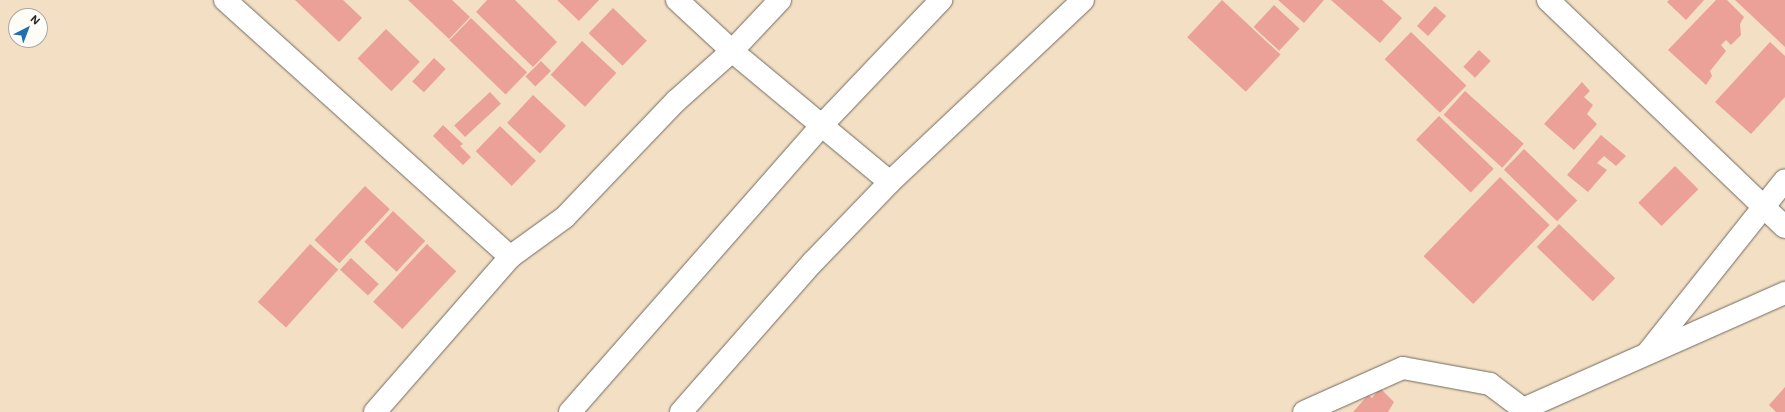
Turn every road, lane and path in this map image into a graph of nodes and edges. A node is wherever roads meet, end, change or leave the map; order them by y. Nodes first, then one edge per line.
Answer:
1 (225, 0) edge
2 (677, 0) edge
3 (780, 0) edge
4 (941, 0) edge
5 (1083, 0) edge
6 (1548, 0) edge
7 (732, 51) junction
8 (822, 125) junction
9 (1785, 180) edge
10 (890, 182) junction
11 (1763, 205) junction
12 (1785, 227) edge
13 (510, 257) junction
14 (1785, 293) edge
15 (1647, 353) junction
16 (1523, 411) edge
17 (375, 412) edge
18 (570, 412) edge
19 (681, 412) edge
20 (1304, 412) edge

1 - 13 street
2 - 7 street
3 - 7 street
4 - 8 street
5 - 10 street
6 - 11 street
7 - 8 street
7 - 13 street
8 - 10 street
8 - 18 street
9 - 11 street
10 - 19 street
11 - 12 street
11 - 15 street
13 - 17 street
14 - 15 street
15 - 16 street
16 - 20 street

